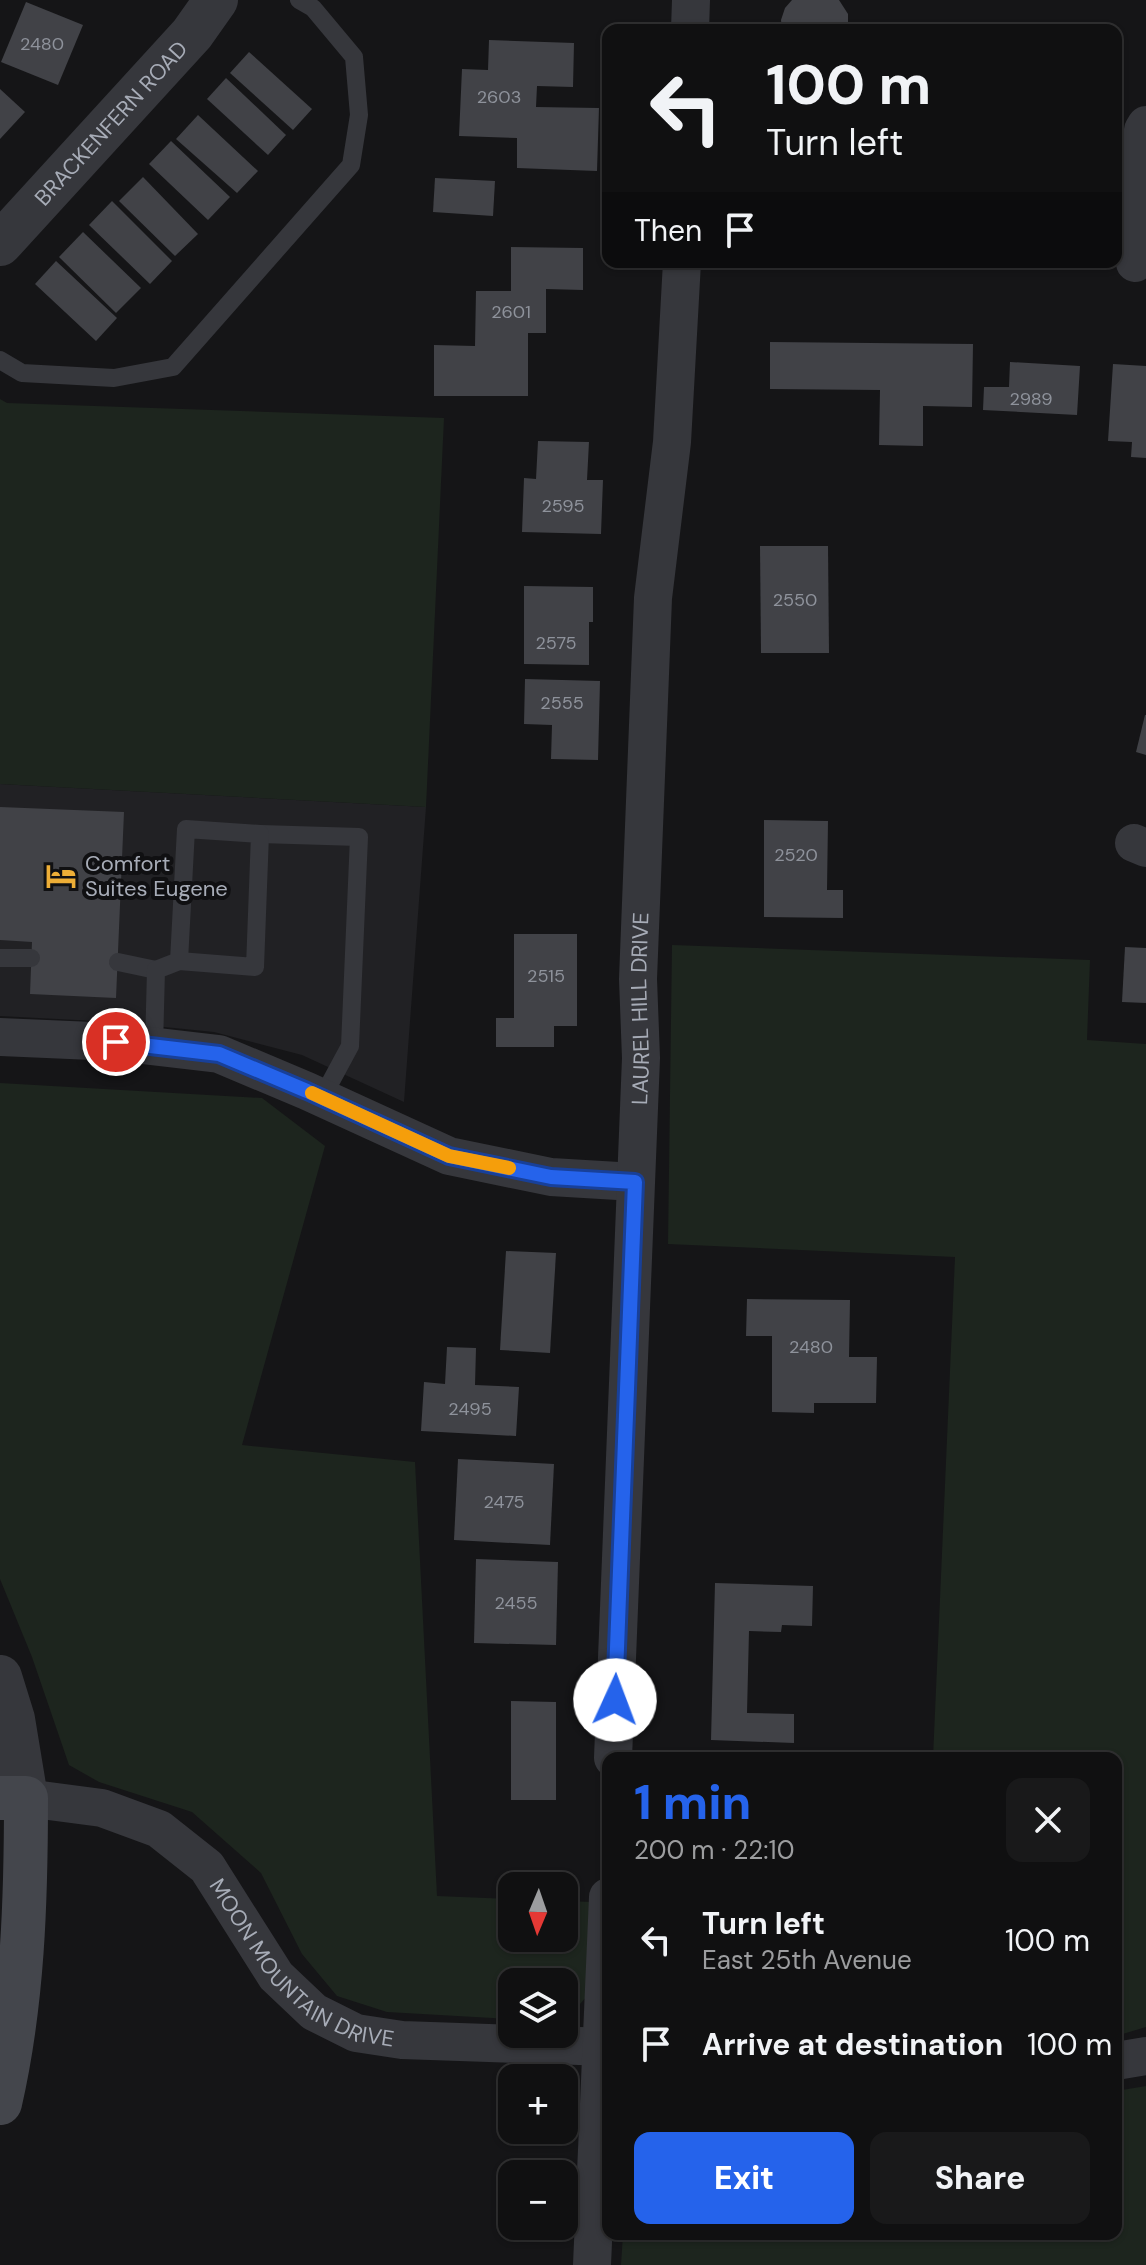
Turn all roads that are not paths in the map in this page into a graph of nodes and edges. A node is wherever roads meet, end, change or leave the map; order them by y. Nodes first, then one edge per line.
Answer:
1 (216, 0) edge
2 (299, 0) edge
3 (691, 0) edge
4 (690, 24) edge
5 (1146, 125) edge
6 (0, 244) edge
7 (1131, 264) edge
8 (682, 268) edge
9 (0, 360) edge
10 (260, 834) junction
11 (0, 958) edge
12 (31, 958) dead end
13 (179, 961) junction
14 (118, 962) dead end
15 (156, 970) junction
16 (0, 1037) edge
17 (154, 1047) junction
18 (322, 1098) junction
19 (635, 1182) junction
20 (0, 1677) edge
21 (613, 1752) edge
22 (13, 1798) edge
23 (602, 2046) edge
24 (1146, 2056) edge
25 (1122, 2060) edge
26 (602, 2097) edge
27 (0, 2103) edge
28 (592, 2265) edge

1 - 6 street, BRACKENFERN ROAD
2 - 9 lane
3 - 4 street
5 - 7 street
8 - 19 street, LAUREL HILL DRIVE
10 - 13 lane
10 - 13 lane
10 - 18 lane
11 - 12 lane
13 - 15 lane
14 - 15 lane
15 - 17 lane
16 - 17 street
17 - 18 street
18 - 19 street
19 - 21 street, LAUREL HILL DRIVE
20 - 22 street
22 - 23 street, MOON MOUNTAIN DRIVE
22 - 27 main road
24 - 25 street
26 - 28 street

